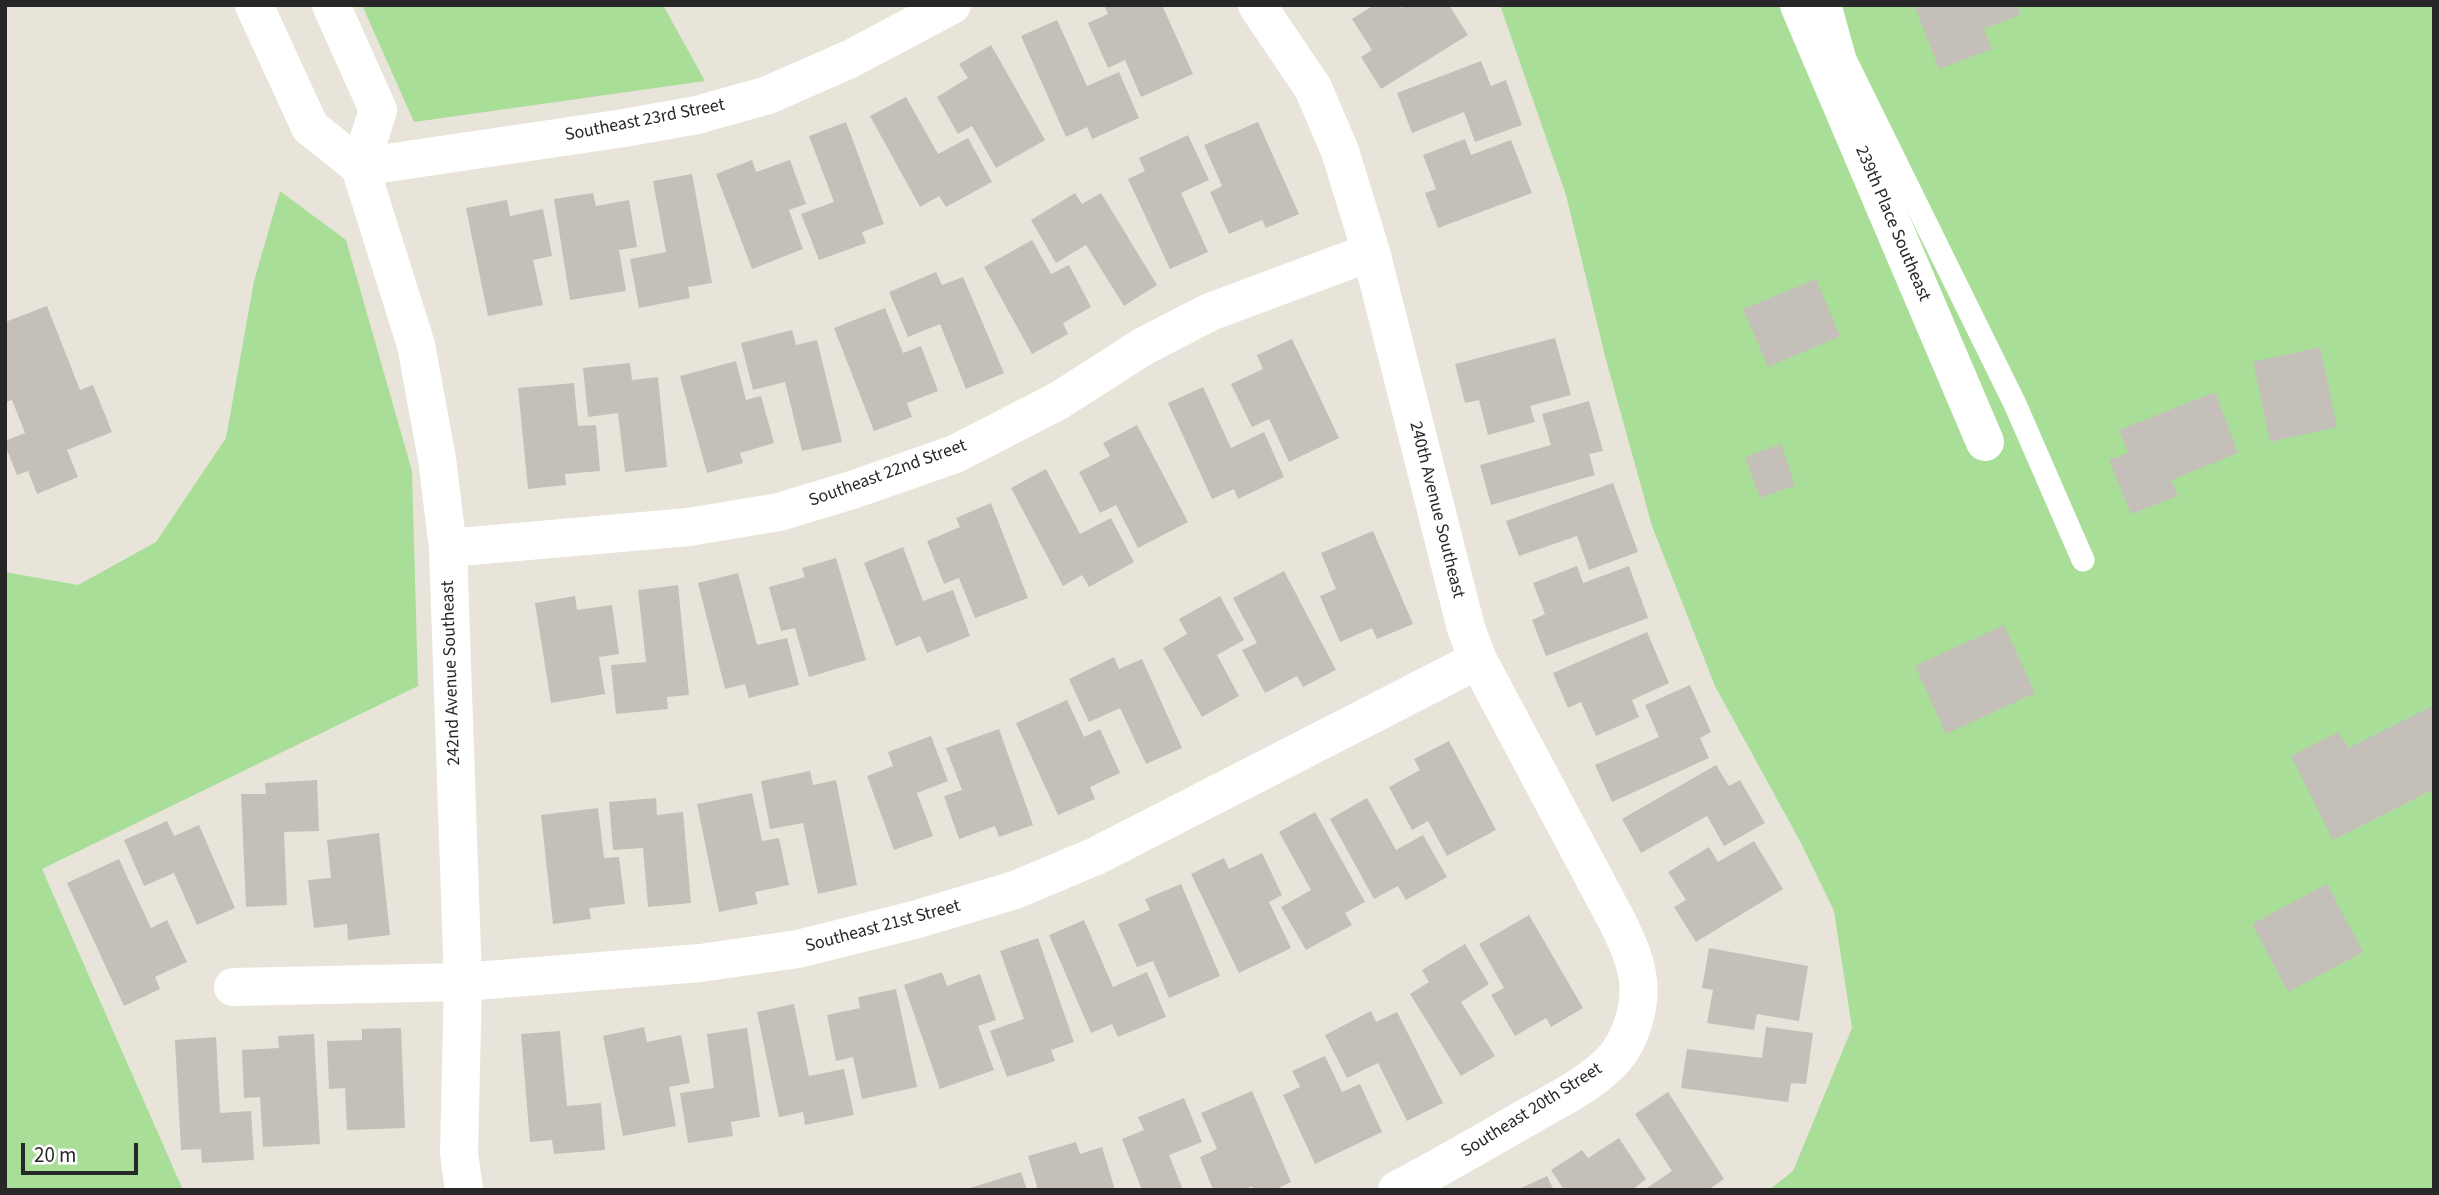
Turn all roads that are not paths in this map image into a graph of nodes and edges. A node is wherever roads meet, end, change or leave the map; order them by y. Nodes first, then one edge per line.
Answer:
1 (254, 5) edge
2 (331, 5) edge
3 (952, 5) edge
4 (1257, 5) edge
5 (1799, 5) edge
6 (1829, 5) edge
7 (360, 167) junction
8 (1371, 252) junction
9 (1984, 442) dead end
10 (447, 548) junction
11 (2083, 560) dead end
12 (1478, 660) junction
13 (463, 982) junction
14 (233, 987) dead end
15 (1637, 1005) joint
16 (464, 1190) edge
17 (1397, 1190) edge

1 - 7 street
2 - 7 street
3 - 7 street, Southeast 23rd Street
4 - 8 street, 240th Avenue Southeast
5 - 9 street, 239th Place Southeast
6 - 11 lane
7 - 10 street, 242nd Avenue Southeast
8 - 10 street, Southeast 22nd Street
8 - 12 street, 240th Avenue Southeast
10 - 13 street, 242nd Avenue Southeast
12 - 13 street, Southeast 21st Street
12 - 15 street, 240th Avenue Southeast
13 - 14 street, Southeast 21st Street
13 - 16 street, 242nd Avenue Southeast
15 - 17 street, Southeast 20th Street

